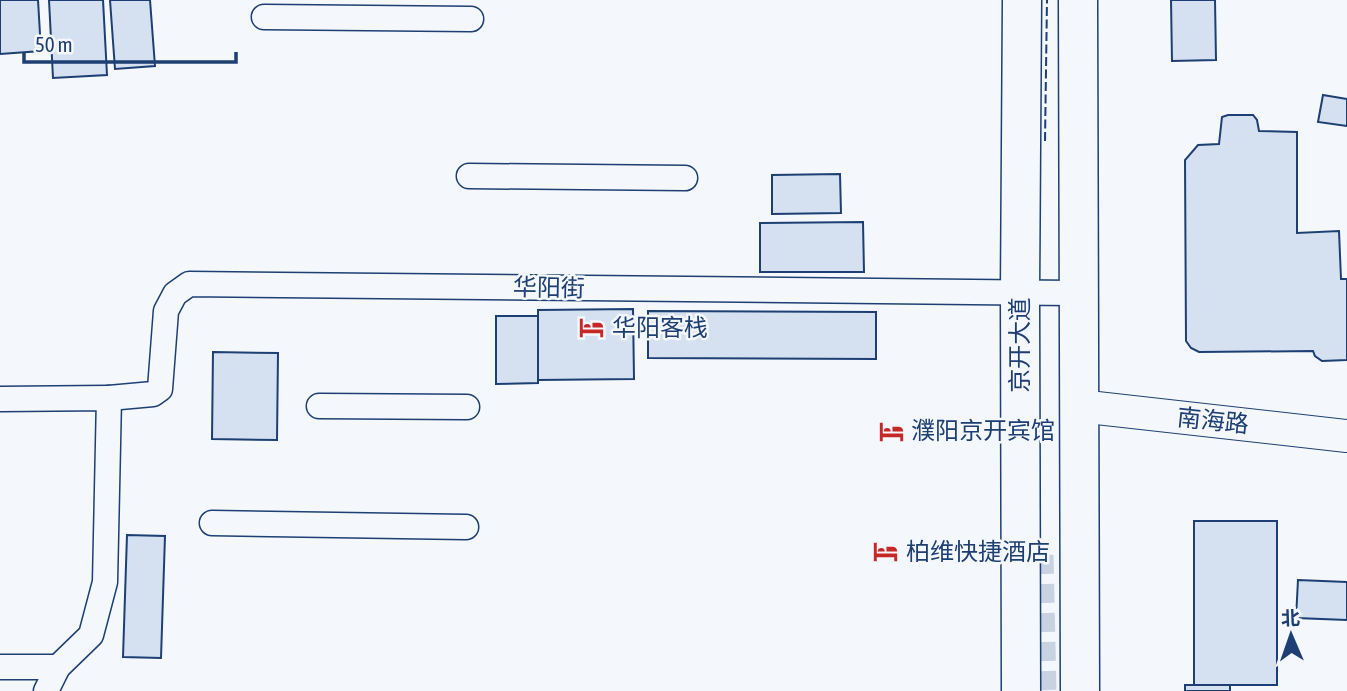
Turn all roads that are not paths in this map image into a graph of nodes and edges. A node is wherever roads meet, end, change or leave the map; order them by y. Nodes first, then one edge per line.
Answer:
1 (1022, 0) edge
2 (1078, 0) edge
3 (264, 17) dead end
4 (471, 19) dead end
5 (469, 176) dead end
6 (685, 178) dead end
7 (1020, 292) junction
8 (1077, 293) junction
9 (0, 398) edge
10 (109, 398) junction
11 (1079, 406) junction
12 (318, 407) dead end
13 (467, 407) dead end
14 (1347, 436) edge
15 (212, 523) dead end
16 (466, 527) dead end
17 (0, 667) edge
18 (58, 667) junction
19 (46, 691) edge
20 (1021, 691) edge
21 (1080, 691) edge

1 - 7 main road, 京开大道
2 - 8 main road
3 - 4 street
5 - 6 street
7 - 8 street, 华阳街
7 - 10 street, 华阳街
7 - 20 main road, 京开大道
8 - 11 main road
9 - 10 street
10 - 18 street
11 - 14 street, 南海路
11 - 21 main road
12 - 13 street
15 - 16 street
17 - 18 street
18 - 19 street

